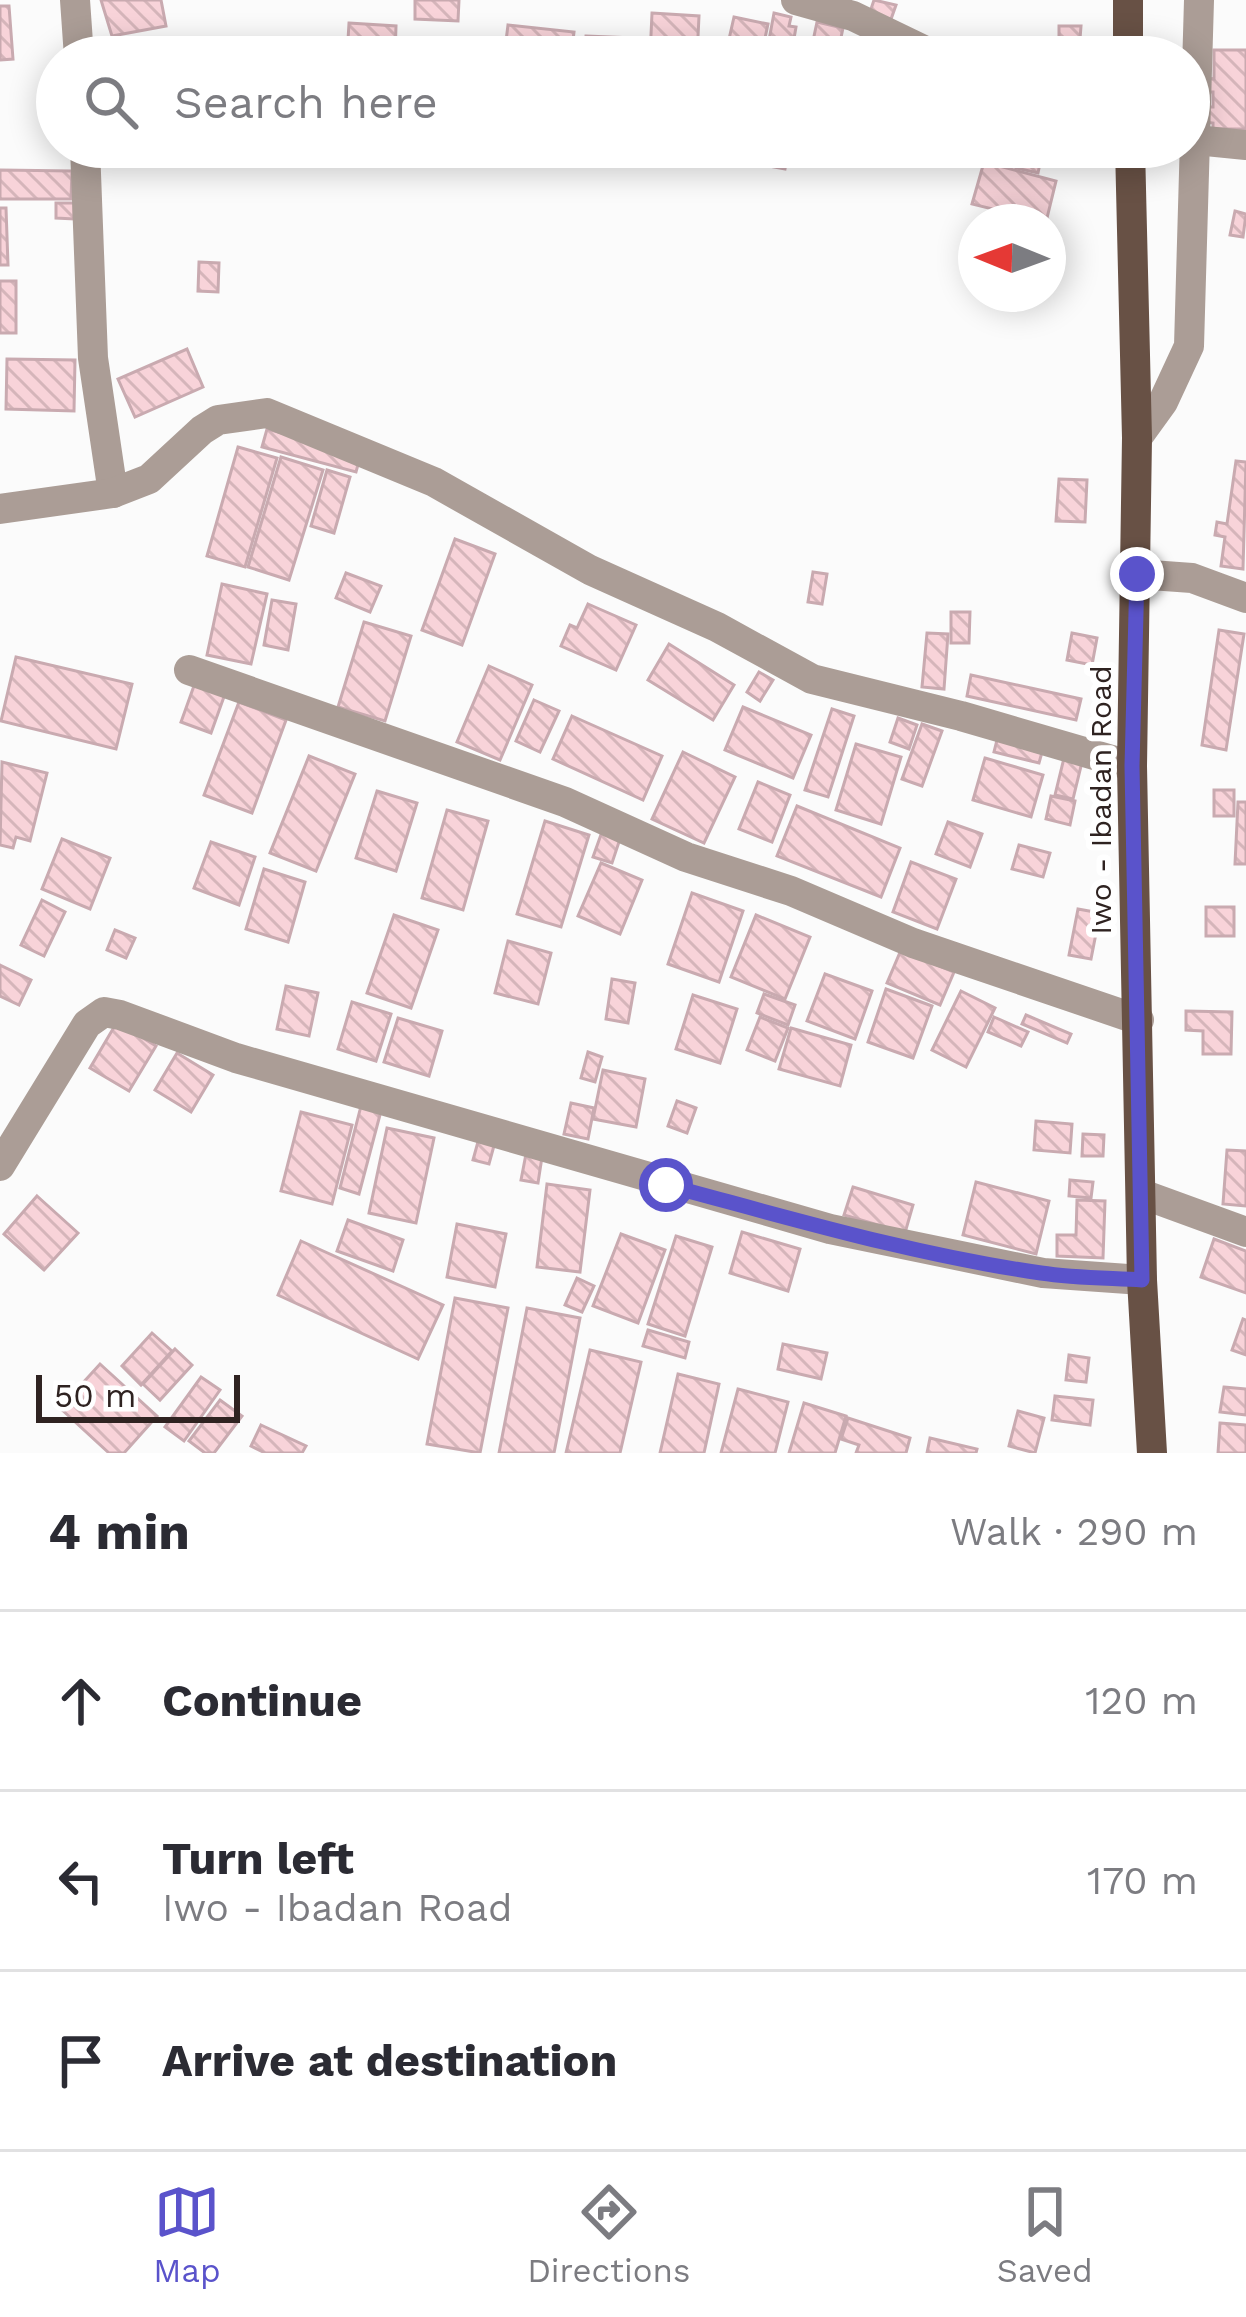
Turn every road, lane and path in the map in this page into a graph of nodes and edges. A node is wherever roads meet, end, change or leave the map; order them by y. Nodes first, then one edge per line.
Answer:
1 (75, 0) edge
2 (796, 0) edge
3 (1128, 0) edge
4 (1199, 0) edge
5 (78, 36) edge
6 (894, 36) edge
7 (1128, 36) edge
8 (1198, 36) edge
9 (1210, 141) edge
10 (1246, 145) edge
11 (86, 168) edge
12 (1131, 168) edge
13 (1195, 168) edge
14 (1137, 438) junction
15 (113, 493) junction
16 (0, 509) edge
17 (1137, 574) junction
18 (1246, 598) edge
19 (189, 670) dead end
20 (1132, 766) junction
21 (1138, 1020) junction
22 (0, 1166) edge
23 (1142, 1194) junction
24 (1246, 1232) edge
25 (1142, 1280) junction
26 (1152, 1453) edge

1 - 5 street
2 - 6 street
3 - 7 main road
4 - 8 street
9 - 10 street
11 - 15 street
12 - 14 main road, Iwo - Ibadan Road
13 - 14 street
14 - 17 main road, Iwo - Ibadan Road
15 - 16 street
15 - 20 street
17 - 18 street
17 - 20 main road, Iwo - Ibadan Road
19 - 21 street
20 - 21 main road, Iwo - Ibadan Road
21 - 23 main road, Iwo - Ibadan Road
22 - 25 street
23 - 24 street
23 - 25 main road, Iwo - Ibadan Road
25 - 26 main road, Iwo - Ibadan Road

